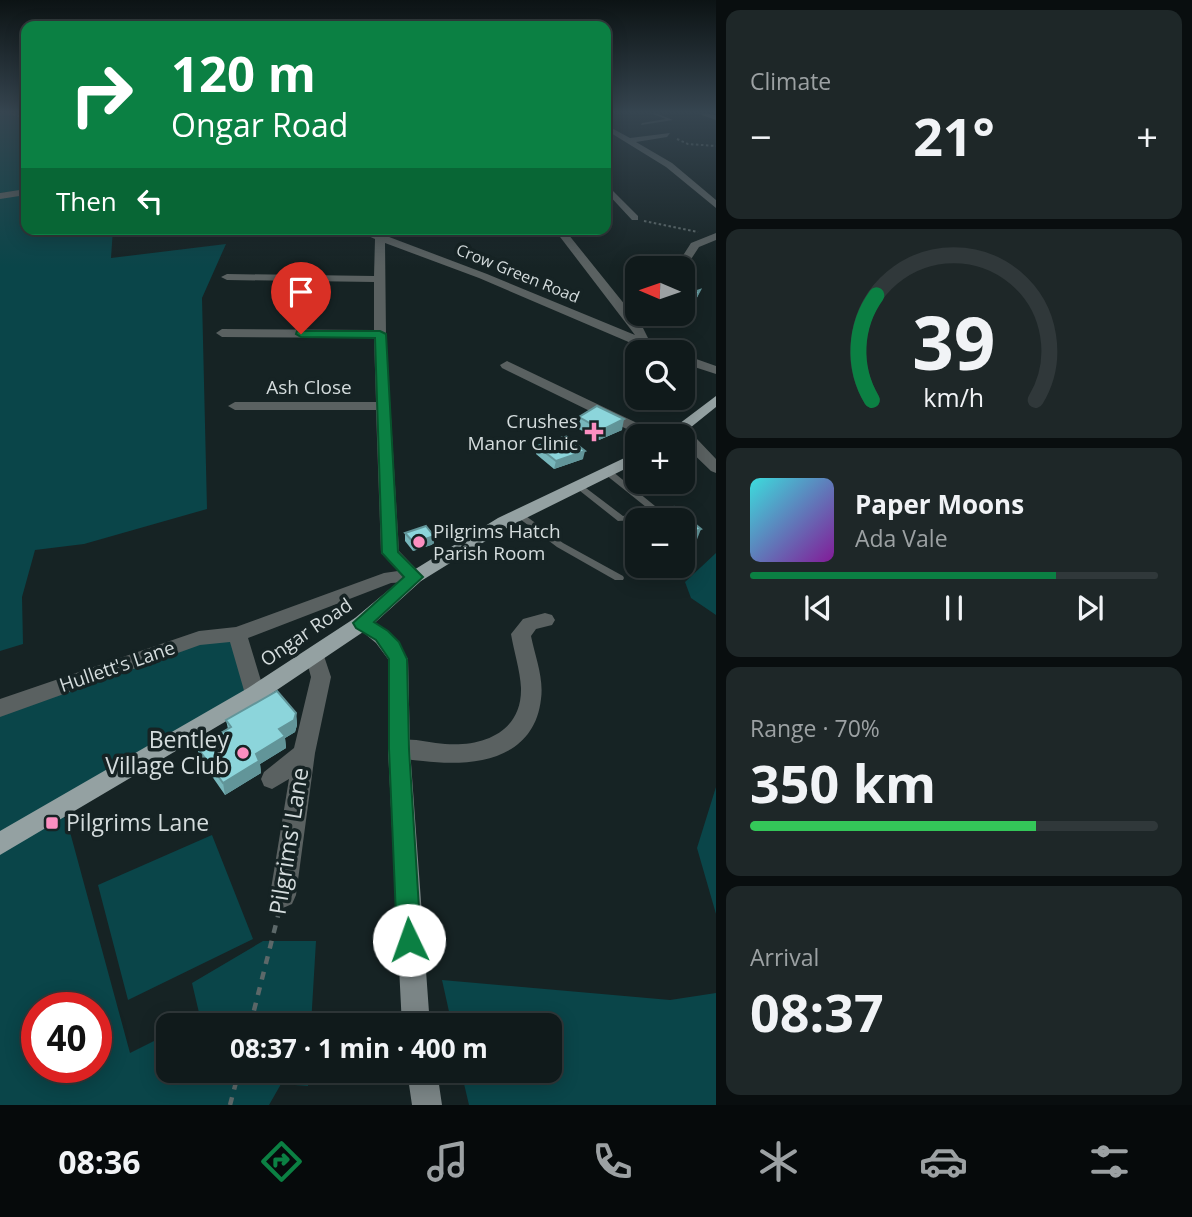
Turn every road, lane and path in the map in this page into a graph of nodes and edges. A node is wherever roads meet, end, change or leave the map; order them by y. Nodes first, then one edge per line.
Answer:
1 (670, 165) edge
2 (611, 192) edge
3 (21, 193) edge
4 (0, 196) edge
5 (716, 205) edge
6 (635, 218) joint
7 (374, 235) edge
8 (564, 235) edge
9 (380, 237) junction
10 (713, 237) edge
11 (688, 256) edge
12 (227, 277) dead end
13 (380, 279) junction
14 (622, 308) junction
15 (625, 308) edge
16 (649, 326) edge
17 (638, 329) junction
18 (222, 333) dead end
19 (380, 334) junction
20 (635, 340) edge
21 (643, 340) edge
22 (695, 363) edge
23 (506, 365) dead end
24 (716, 370) edge
25 (716, 400) edge
26 (235, 406) dead end
27 (383, 406) junction
28 (628, 424) edge
29 (686, 424) edge
30 (695, 445) edge
31 (625, 464) edge
32 (716, 468) edge
33 (609, 473) junction
34 (579, 487) junction
35 (519, 514) junction
36 (415, 577) junction
37 (620, 578) dead end
38 (545, 620) dead end
39 (362, 623) junction
40 (237, 634) junction
41 (315, 655) junction
42 (255, 694) junction
43 (0, 708) edge
44 (399, 749) junction
45 (304, 753) junction
46 (272, 779) dead end
47 (0, 844) edge
48 (283, 895) joint
49 (253, 1013) edge
50 (415, 1013) edge
51 (236, 1083) edge
52 (424, 1083) edge
53 (230, 1105) edge
54 (427, 1105) edge

1 - 5 street
2 - 6 street
3 - 4 street
6 - 10 path
7 - 9 street, Crow Green Road
8 - 14 street
9 - 13 street
9 - 20 street, Crow Green Road
10 - 11 street
12 - 13 street
13 - 19 street
14 - 15 street
14 - 17 street
16 - 17 path
17 - 21 street
18 - 19 street
19 - 27 street
22 - 24 street
23 - 28 street
25 - 29 main road
26 - 27 street, Ash Close
27 - 36 street
30 - 32 street
31 - 33 main road, Ongar Road
33 - 34 main road, Ongar Road
33 - 34 lane
34 - 35 main road, Ongar Road
35 - 36 main road, Ongar Road
35 - 37 lane
36 - 39 main road, Ongar Road
36 - 40 street, Hullett's Lane
38 - 44 street
39 - 41 main road, Ongar Road
39 - 44 street
40 - 42 street
40 - 43 street, Hullett's Lane
41 - 42 main road, Ongar Road
41 - 45 street, Pilgrims' Lane
42 - 47 main road, Ongar Road
44 - 50 street
45 - 46 street
45 - 48 street, Pilgrims' Lane
48 - 49 path, Pilgrims' Lane
51 - 53 path
52 - 54 street

